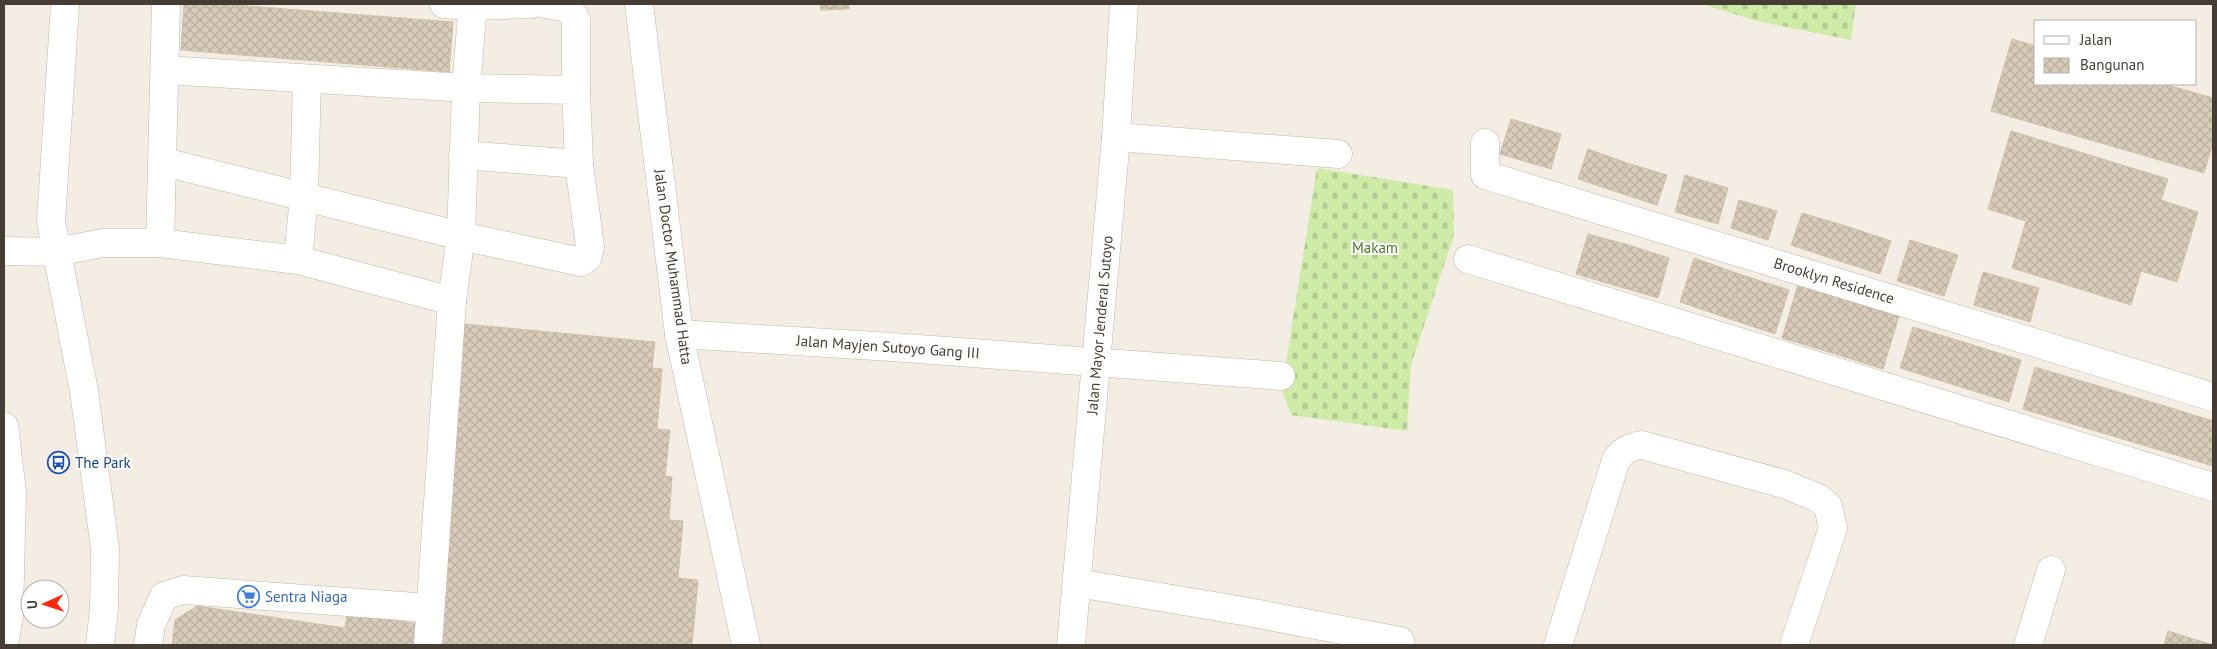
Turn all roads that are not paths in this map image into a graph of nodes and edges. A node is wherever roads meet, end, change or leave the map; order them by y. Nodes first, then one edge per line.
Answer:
1 (65, 4) edge
2 (166, 4) edge
3 (444, 4) edge
4 (532, 4) edge
5 (546, 4) edge
6 (639, 4) edge
7 (1124, 4) edge
8 (473, 5) edge
9 (165, 70) junction
10 (307, 79) junction
11 (466, 88) junction
12 (576, 90) junction
13 (1116, 138) junction
14 (1485, 143) dead end
15 (1338, 154) dead end
16 (463, 155) junction
17 (164, 162) junction
18 (580, 164) junction
19 (304, 196) junction
20 (461, 236) junction
21 (160, 243) junction
22 (4, 251) edge
23 (56, 252) junction
24 (1468, 259) dead end
25 (298, 260) junction
26 (452, 301) junction
27 (680, 334) junction
28 (1097, 362) junction
29 (1281, 376) dead end
30 (2213, 397) edge
31 (4, 426) edge
32 (2213, 487) edge
33 (2051, 570) dead end
34 (1077, 583) junction
35 (430, 608) junction
36 (1400, 641) dead end
37 (4, 645) edge
38 (100, 645) edge
39 (148, 645) edge
40 (428, 645) edge
41 (746, 645) edge
42 (1070, 645) edge
43 (1558, 645) edge
44 (1794, 645) edge
45 (2028, 645) edge

1 - 23 street
2 - 9 street
3 - 8 street
4 - 8 street
5 - 12 street
6 - 27 street, Jalan Doctor Muhammad Hatta
7 - 13 street, Jalan Mayor Jenderal Sutoyo
8 - 11 street
9 - 10 street
9 - 17 street
10 - 11 street
10 - 19 street
11 - 12 street
11 - 16 street
12 - 18 street
13 - 15 street
13 - 28 street, Jalan Mayor Jenderal Sutoyo
14 - 30 street, Brooklyn Residence
16 - 18 street
16 - 20 street
17 - 19 street
17 - 21 street
18 - 20 street
19 - 20 street
19 - 25 street
20 - 26 street
21 - 23 street
21 - 25 street
22 - 23 street
23 - 38 street
24 - 32 street
25 - 26 street
26 - 35 street
27 - 28 street, Jalan Mayjen Sutoyo Gang III
27 - 41 street, Jalan Doctor Muhammad Hatta
28 - 29 street, Jalan Mayjen Sutoyo Gang III
28 - 34 street, Jalan Mayor Jenderal Sutoyo
31 - 37 street
33 - 45 street
34 - 36 street
34 - 42 street, Jalan Mayor Jenderal Sutoyo
35 - 39 street
35 - 40 street
43 - 44 street

